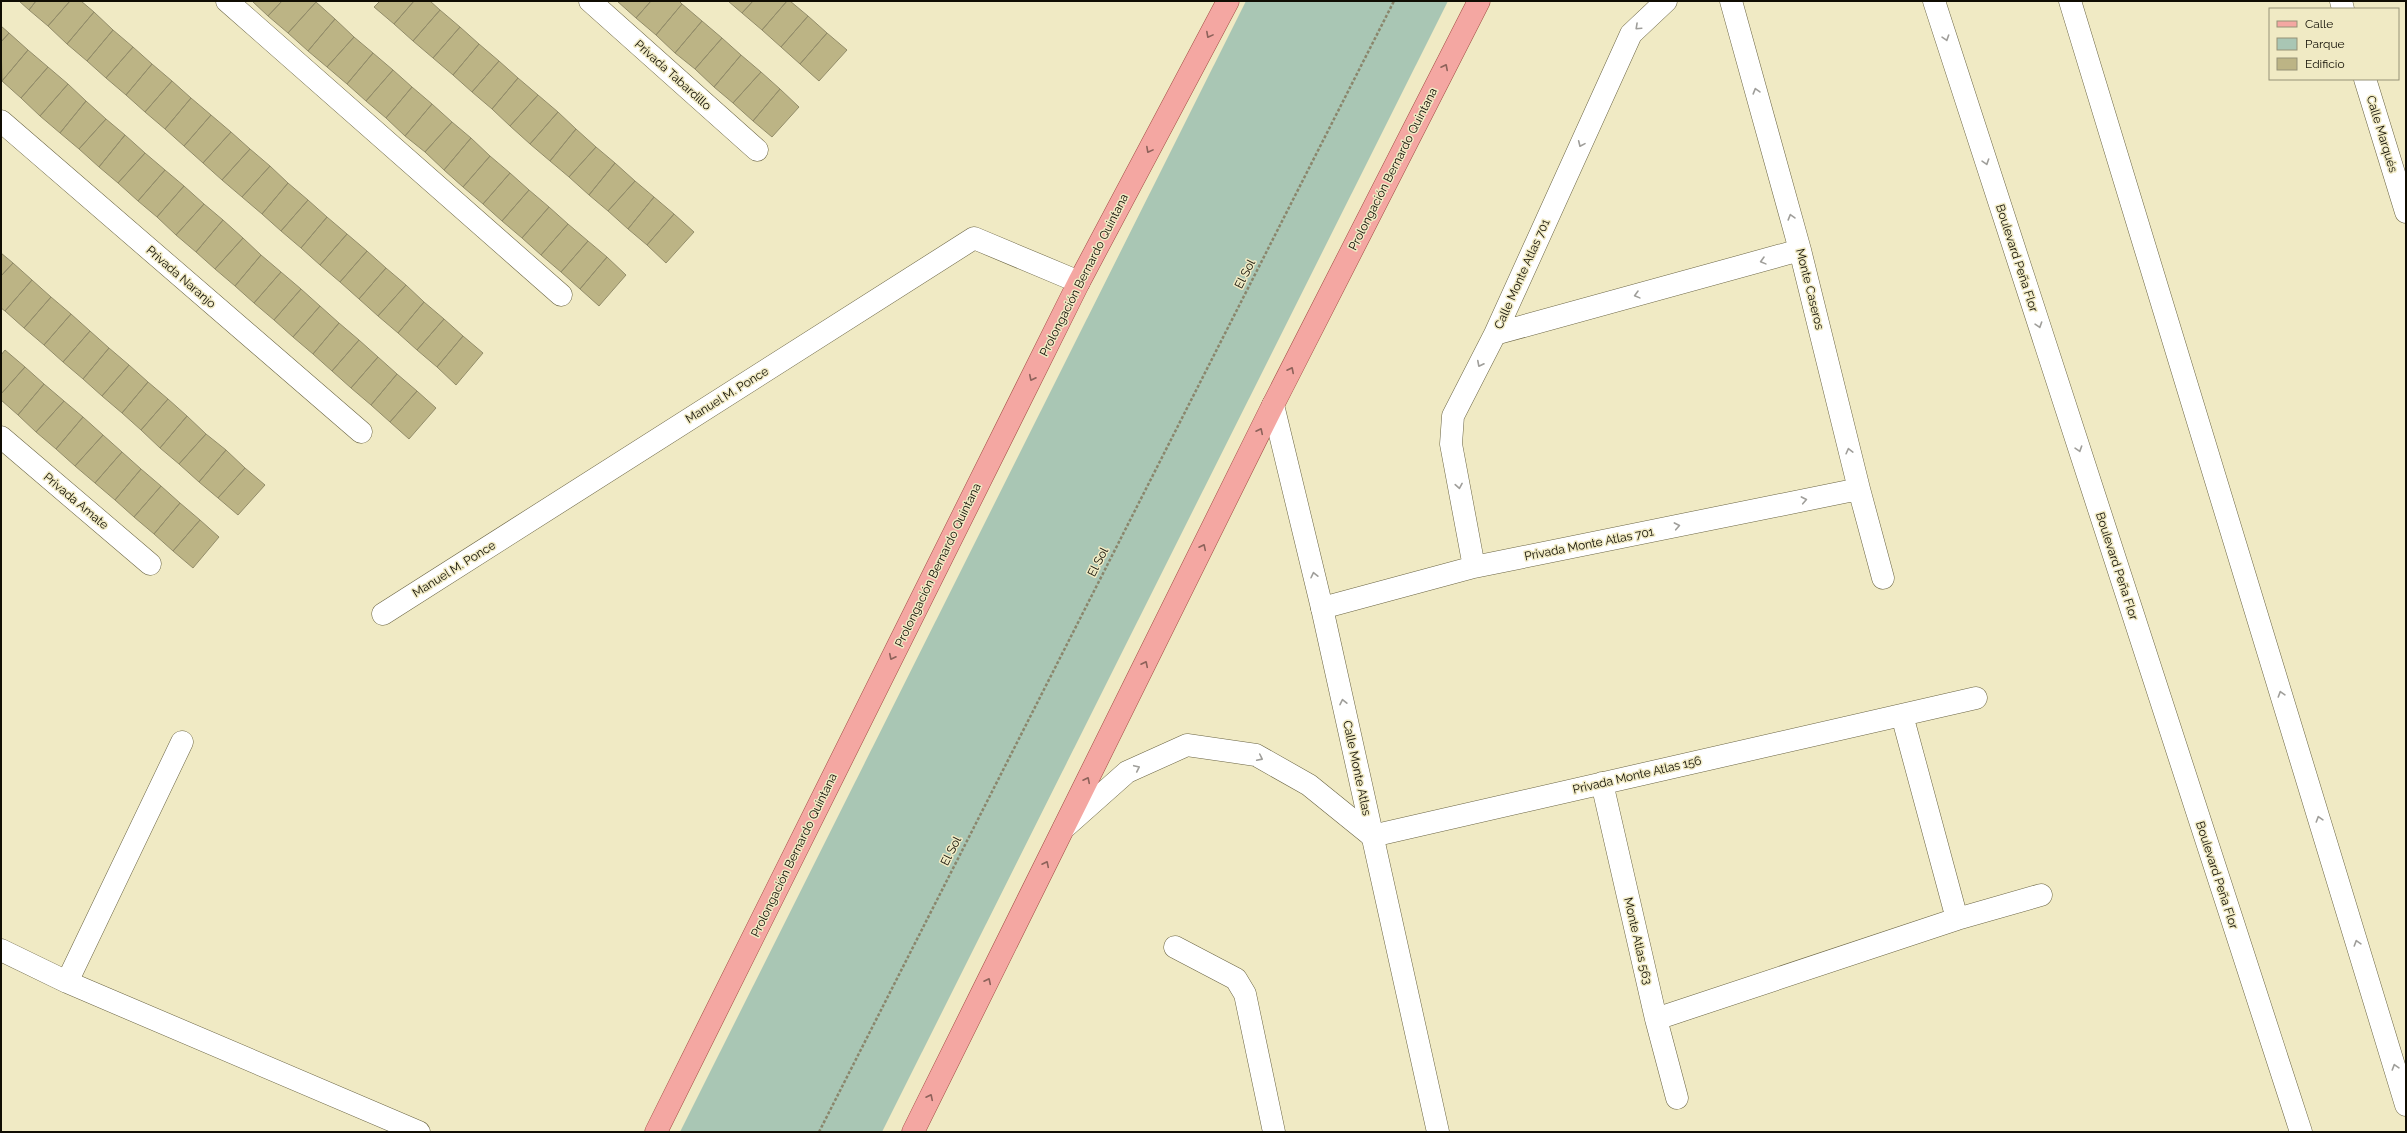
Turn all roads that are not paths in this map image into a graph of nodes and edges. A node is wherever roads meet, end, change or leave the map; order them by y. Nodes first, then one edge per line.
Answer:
1 (227, 1) edge
2 (590, 1) edge
3 (1228, 1) edge
4 (1479, 1) edge
5 (1666, 1) edge
6 (1731, 1) edge
7 (1934, 1) edge
8 (2070, 1) edge
9 (2365, 80) edge
10 (1, 121) edge
11 (757, 150) dead end
12 (2406, 212) edge
13 (1800, 250) junction
14 (1079, 282) junction
15 (561, 295) dead end
16 (1495, 334) junction
17 (1273, 404) junction
18 (361, 432) dead end
19 (1, 437) edge
20 (1859, 489) junction
21 (150, 564) dead end
22 (1474, 567) junction
23 (1883, 578) dead end
24 (1322, 608) junction
25 (384, 614) dead end
26 (1976, 698) dead end
27 (1902, 715) junction
28 (182, 742) dead end
29 (1602, 783) junction
30 (1064, 828) junction
31 (1372, 836) junction
32 (2041, 895) dead end
33 (1957, 919) junction
34 (1175, 947) dead end
35 (1, 950) edge
36 (66, 982) junction
37 (1656, 1019) junction
38 (1677, 1098) dead end
39 (2406, 1105) edge
40 (419, 1132) edge
41 (656, 1132) edge
42 (913, 1132) edge
43 (1274, 1132) edge
44 (1438, 1132) edge
45 (2301, 1132) edge

1 - 15 street
2 - 11 street, Privada Tabardillo
3 -> 14 main road, Prolongación Bernardo Quintana
17 -> 4 main road, Prolongación Bernardo Quintana
5 -> 16 street, Calle Monte Atlas 701
13 -> 6 street, Monte Caseros
7 -> 45 street, Boulevard Peña Flor
39 -> 8 street
9 - 12 street, Calle Marqués
10 - 18 street, Privada Naranjo
13 -> 16 street
20 -> 13 street, Monte Caseros
14 - 25 street, Manuel M. Ponce
14 -> 41 main road, Prolongación Bernardo Quintana
16 -> 22 street, Calle Monte Atlas 701
24 -> 17 street, Calle Monte Atlas
30 -> 17 main road, Prolongación Bernardo Quintana
19 - 21 street, Privada Amate
22 -> 20 street, Privada Monte Atlas 701
20 - 23 street, Monte Caseros
22 - 24 street, Privada Monte Atlas 701
31 -> 24 street, Calle Monte Atlas
26 - 27 street, Privada Monte Atlas 156
27 - 29 street, Privada Monte Atlas 156
27 - 33 street
28 - 36 street
29 - 31 street, Privada Monte Atlas 156
29 - 37 street, Monte Atlas 563
30 -> 31 street
42 -> 30 main road, Prolongación Bernardo Quintana
31 - 44 street, Calle Monte Atlas
32 - 33 street
33 - 37 street
34 - 43 street
35 - 36 street
36 - 40 street
37 - 38 street, Monte Atlas 563

